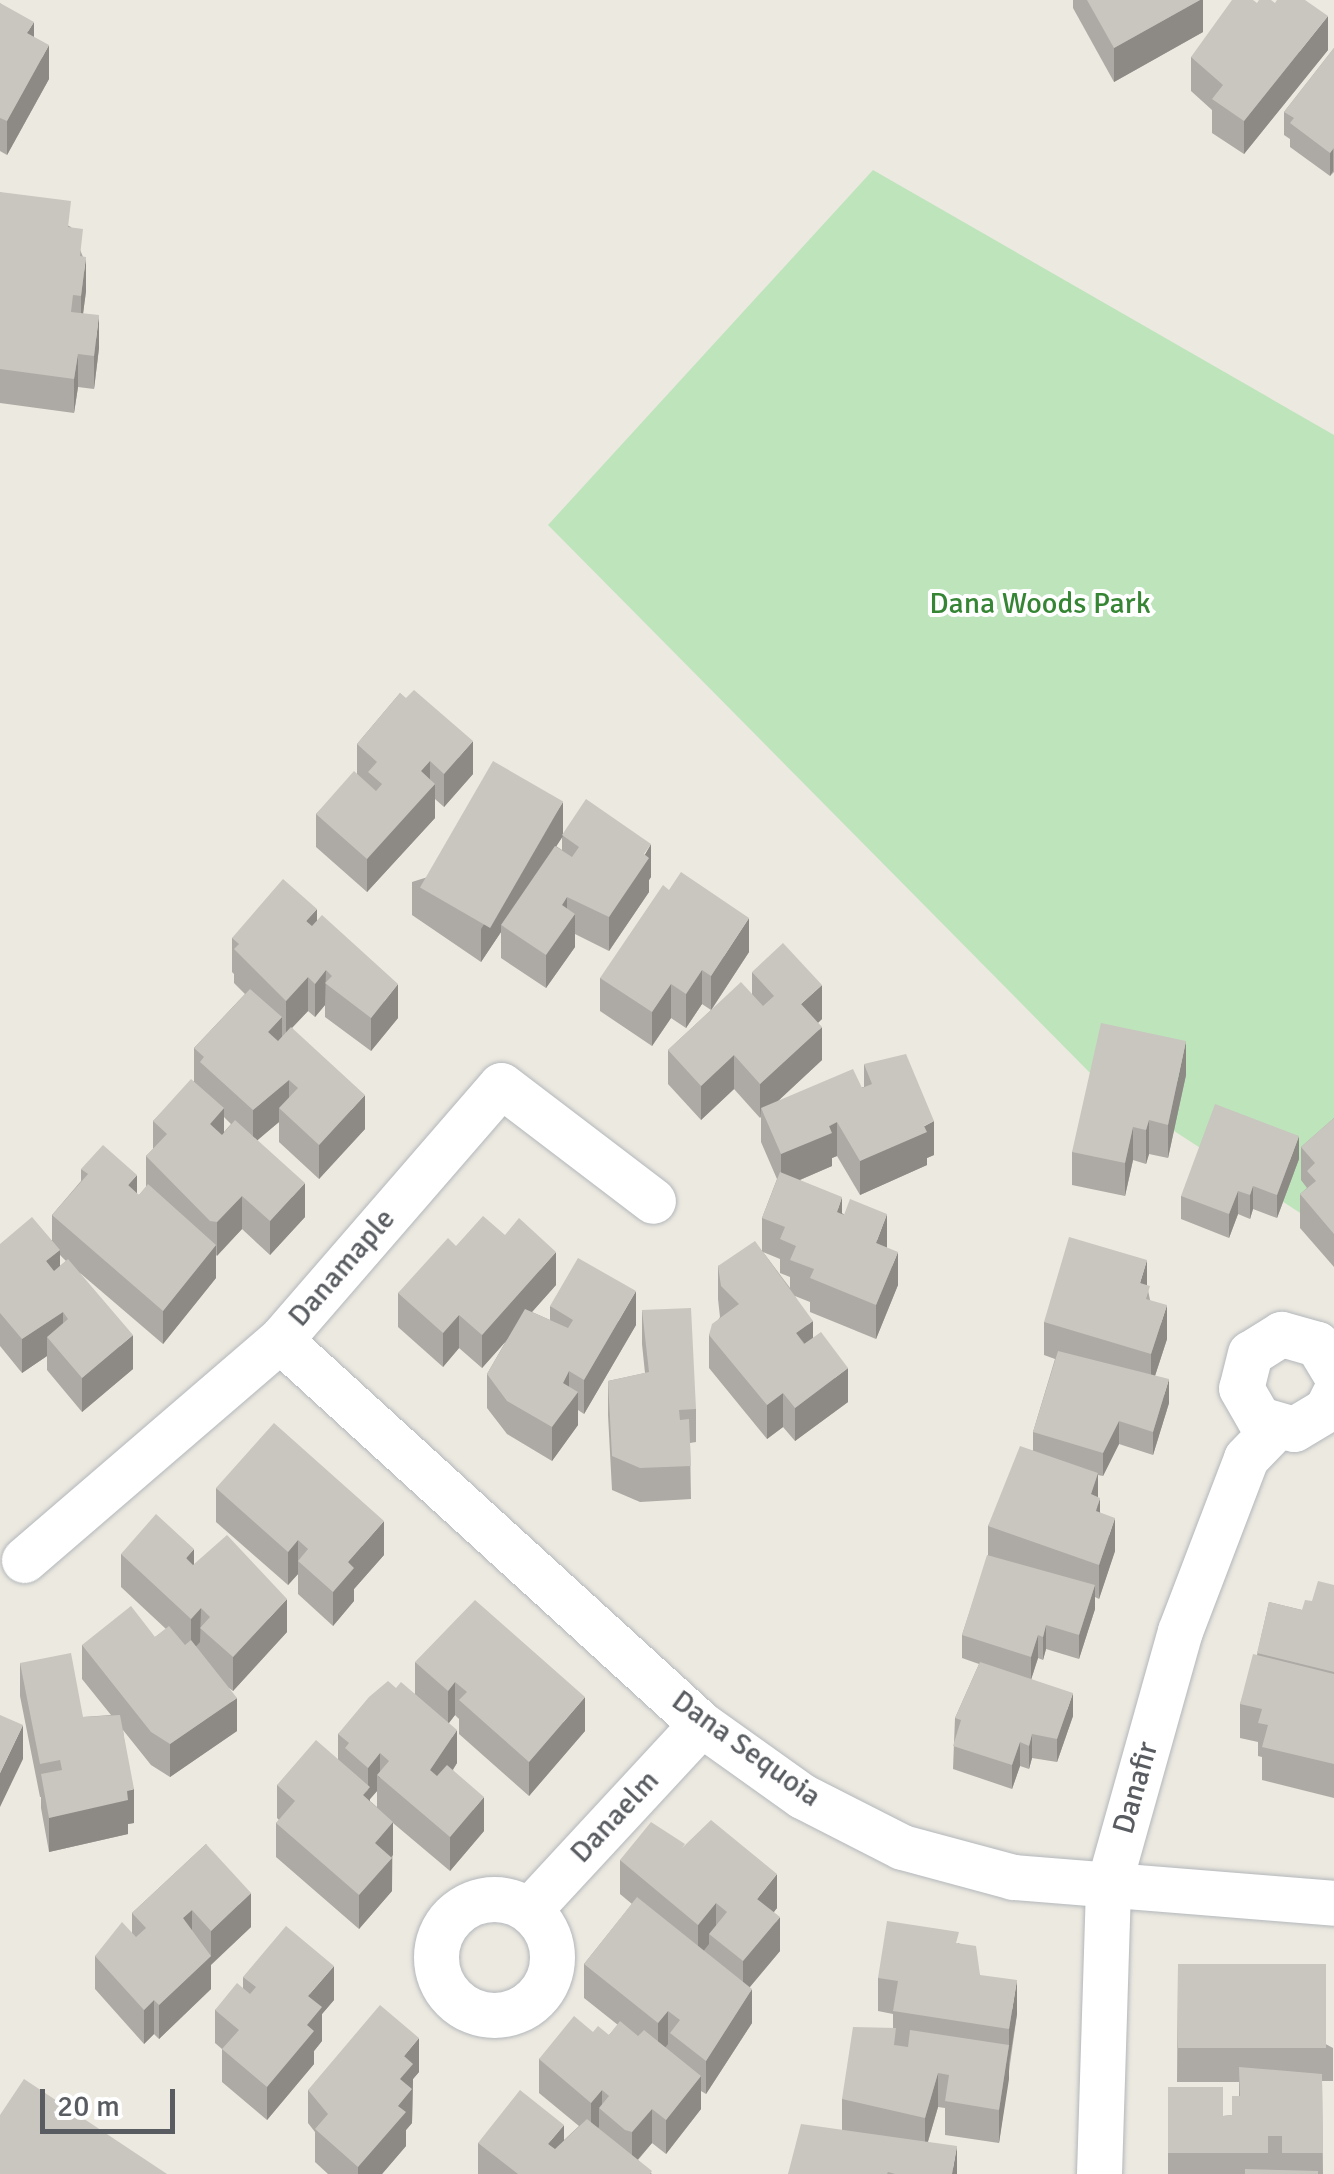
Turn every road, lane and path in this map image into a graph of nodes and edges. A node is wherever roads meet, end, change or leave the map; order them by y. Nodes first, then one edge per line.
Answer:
1 (653, 1201) dead end
2 (280, 1340) junction
3 (1334, 1372) edge
4 (1334, 1394) edge
5 (1276, 1428) junction
6 (24, 1560) dead end
7 (701, 1724) junction
8 (1108, 1887) junction
9 (1334, 1903) edge
10 (529, 1910) dead end
11 (1099, 2174) edge

1 - 2 street, Danamaple
2 - 6 street, Danamaple
2 - 7 street, Dana Sequoia
3 - 5 street
4 - 5 street, Danafir
5 - 8 street, Danafir
7 - 8 street, Dana Sequoia
7 - 10 street, Danaelm
8 - 9 street, Dana Sequoia
8 - 11 street, Danafir

